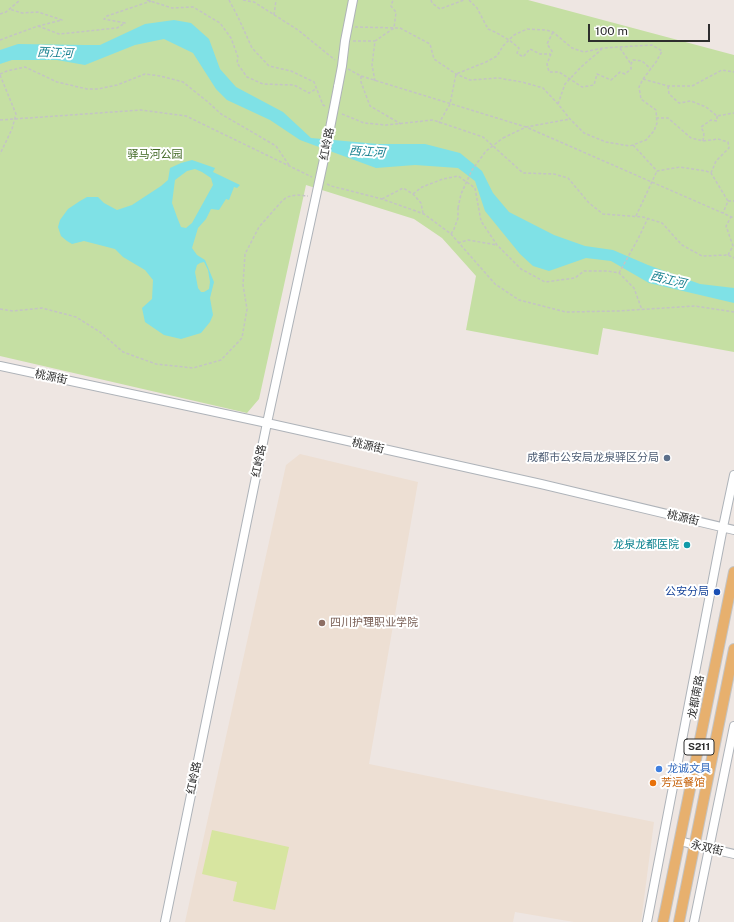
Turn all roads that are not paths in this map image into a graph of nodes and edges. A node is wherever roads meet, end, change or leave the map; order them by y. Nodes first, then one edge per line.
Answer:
1 (353, 0) edge
2 (0, 366) edge
3 (267, 423) junction
4 (734, 475) edge
5 (723, 527) junction
6 (734, 530) edge
7 (734, 572) edge
8 (734, 649) edge
9 (734, 726) edge
10 (680, 841) junction
11 (694, 845) junction
12 (709, 848) junction
13 (734, 854) edge
14 (165, 922) edge
15 (647, 922) edge
16 (663, 922) edge
17 (679, 922) edge
18 (694, 922) edge

1 - 3 street, 红岭路, bridge
2 - 3 street, 桃源街
3 - 5 street, 桃源街
3 - 14 street, 红岭路
4 - 5 street
5 - 6 street, 桃源街
5 - 15 street
7 - 10 main road, 龙都南路 / S211
8 - 11 main road, S211
9 - 12 street
10 - 11 street, 永双街
10 - 16 main road, 龙都南路 / S211
11 - 12 street, 永双街
11 - 17 main road, S211
12 - 13 street, 永双街
12 - 18 street

